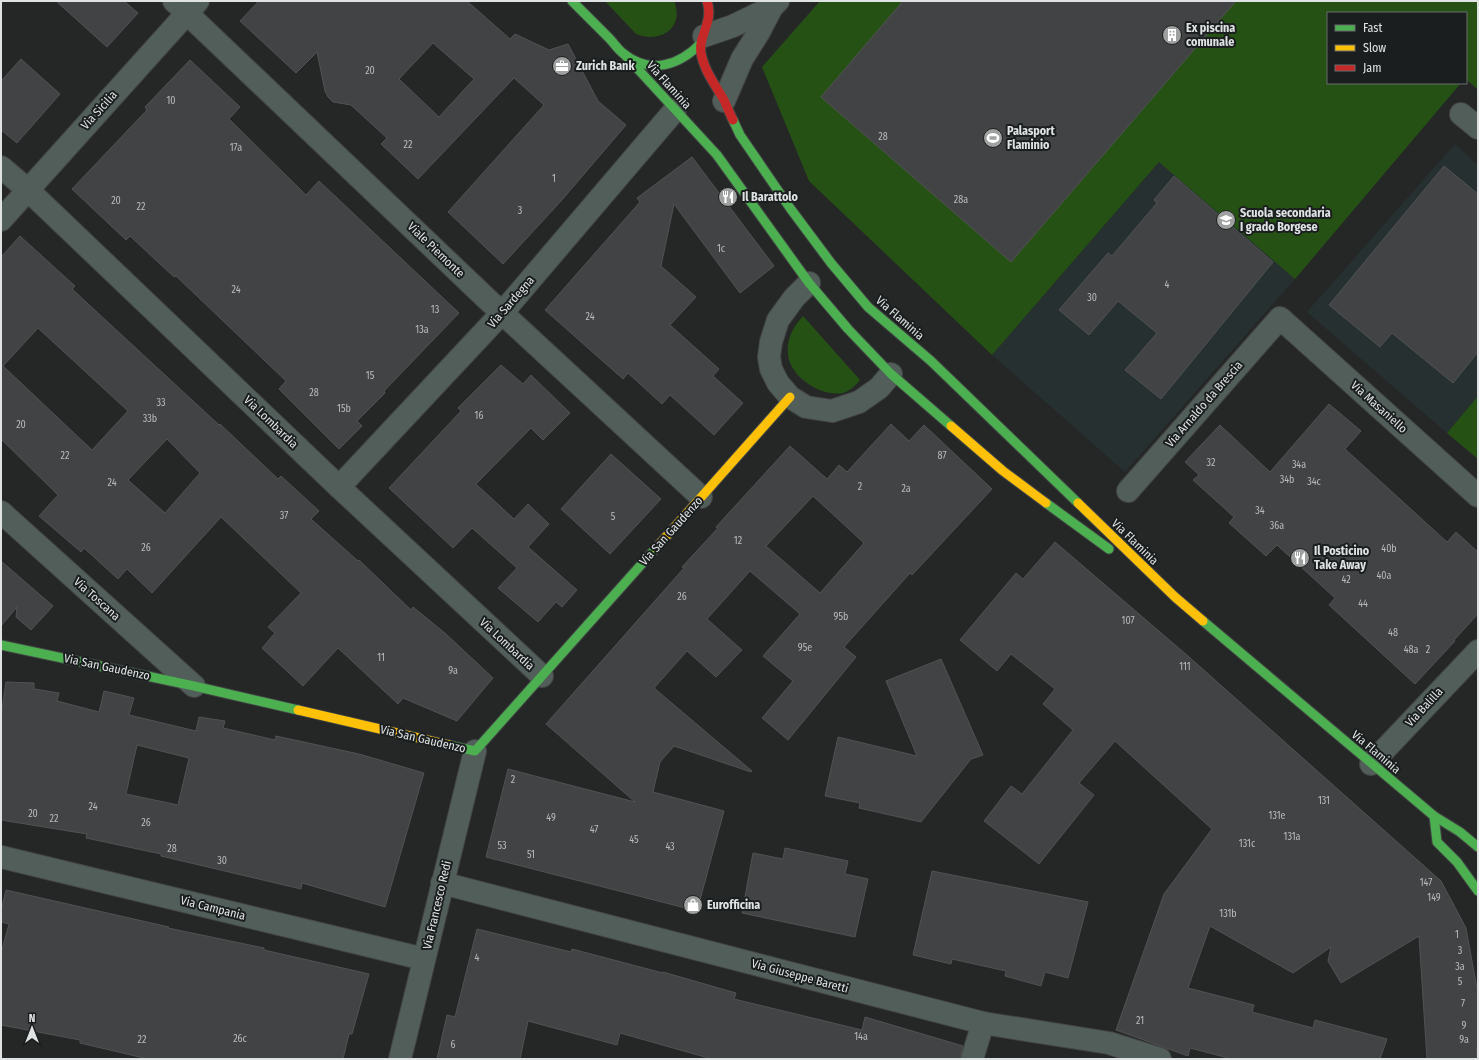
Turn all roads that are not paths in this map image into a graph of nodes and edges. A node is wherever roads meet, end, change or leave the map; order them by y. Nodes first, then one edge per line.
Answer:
1 (572, 1) edge
2 (707, 1) edge
3 (775, 4) edge
4 (186, 5) edge
5 (703, 39) junction
6 (624, 54) junction
7 (724, 101) junction
8 (675, 110) junction
9 (1462, 114) dead end
10 (1478, 128) edge
11 (1, 167) edge
12 (28, 190) junction
13 (1, 220) edge
14 (809, 283) junction
15 (502, 313) junction
16 (1280, 318) joint
17 (891, 374) junction
18 (790, 396) junction
19 (339, 487) junction
20 (1128, 491) dead end
21 (1478, 496) edge
22 (701, 497) junction
23 (1, 512) edge
24 (1175, 597) junction
25 (1, 645) edge
26 (1478, 651) edge
27 (542, 676) junction
28 (194, 686) junction
29 (475, 751) junction
30 (1371, 764) junction
31 (1434, 816) junction
32 (1478, 847) edge
33 (1, 856) edge
34 (442, 883) junction
35 (1478, 891) edge
36 (424, 958) junction
37 (983, 1023) junction
38 (400, 1059) edge
39 (972, 1059) edge
40 (1160, 1059) edge

1 - 6 street, Via Flaminia
2 - 5 street, Via Flaminia
3 - 5 street
3 - 7 street
4 - 12 street, Via Sicilia
4 - 15 street, Viale Piemonte
5 - 6 street
5 - 7 street, Via Flaminia
6 - 8 street, Via Flaminia
7 - 24 street, Via Flaminia
8 - 14 street, Via Flaminia
8 - 15 street, Via Sardegna
9 - 10 street
11 - 12 street, Via Lombardia
12 - 13 street, Via Sicilia
12 - 19 street, Via Lombardia
14 - 17 street, Via Flaminia
14 - 18 street
15 - 19 street, Via Sardegna
15 - 22 street, Viale Piemonte
16 - 20 street, Via Arnaldo da Brescia
16 - 21 street, Via Masaniello
17 - 18 street
17 - 24 street, Via Flaminia
18 - 22 street, Via San Gaudenzo
19 - 27 street, Via Lombardia
22 - 27 street, Via San Gaudenzo
23 - 28 street, Via Toscana
24 - 30 street, Via Flaminia
25 - 28 street, Via San Gaudenzo
26 - 30 street, Via Balilla
27 - 29 street, Via San Gaudenzo
28 - 29 street, Via San Gaudenzo
29 - 34 street, Via Francesco Redi
30 - 31 street, Via Flaminia
31 - 32 street, Via Flaminia
31 - 35 street
33 - 36 street, Via Campania
34 - 36 street, Via Francesco Redi
34 - 37 street, Via Giuseppe Baretti
36 - 38 street, Via Francesco Redi
37 - 39 street
37 - 40 street, Via Giuseppe Baretti

